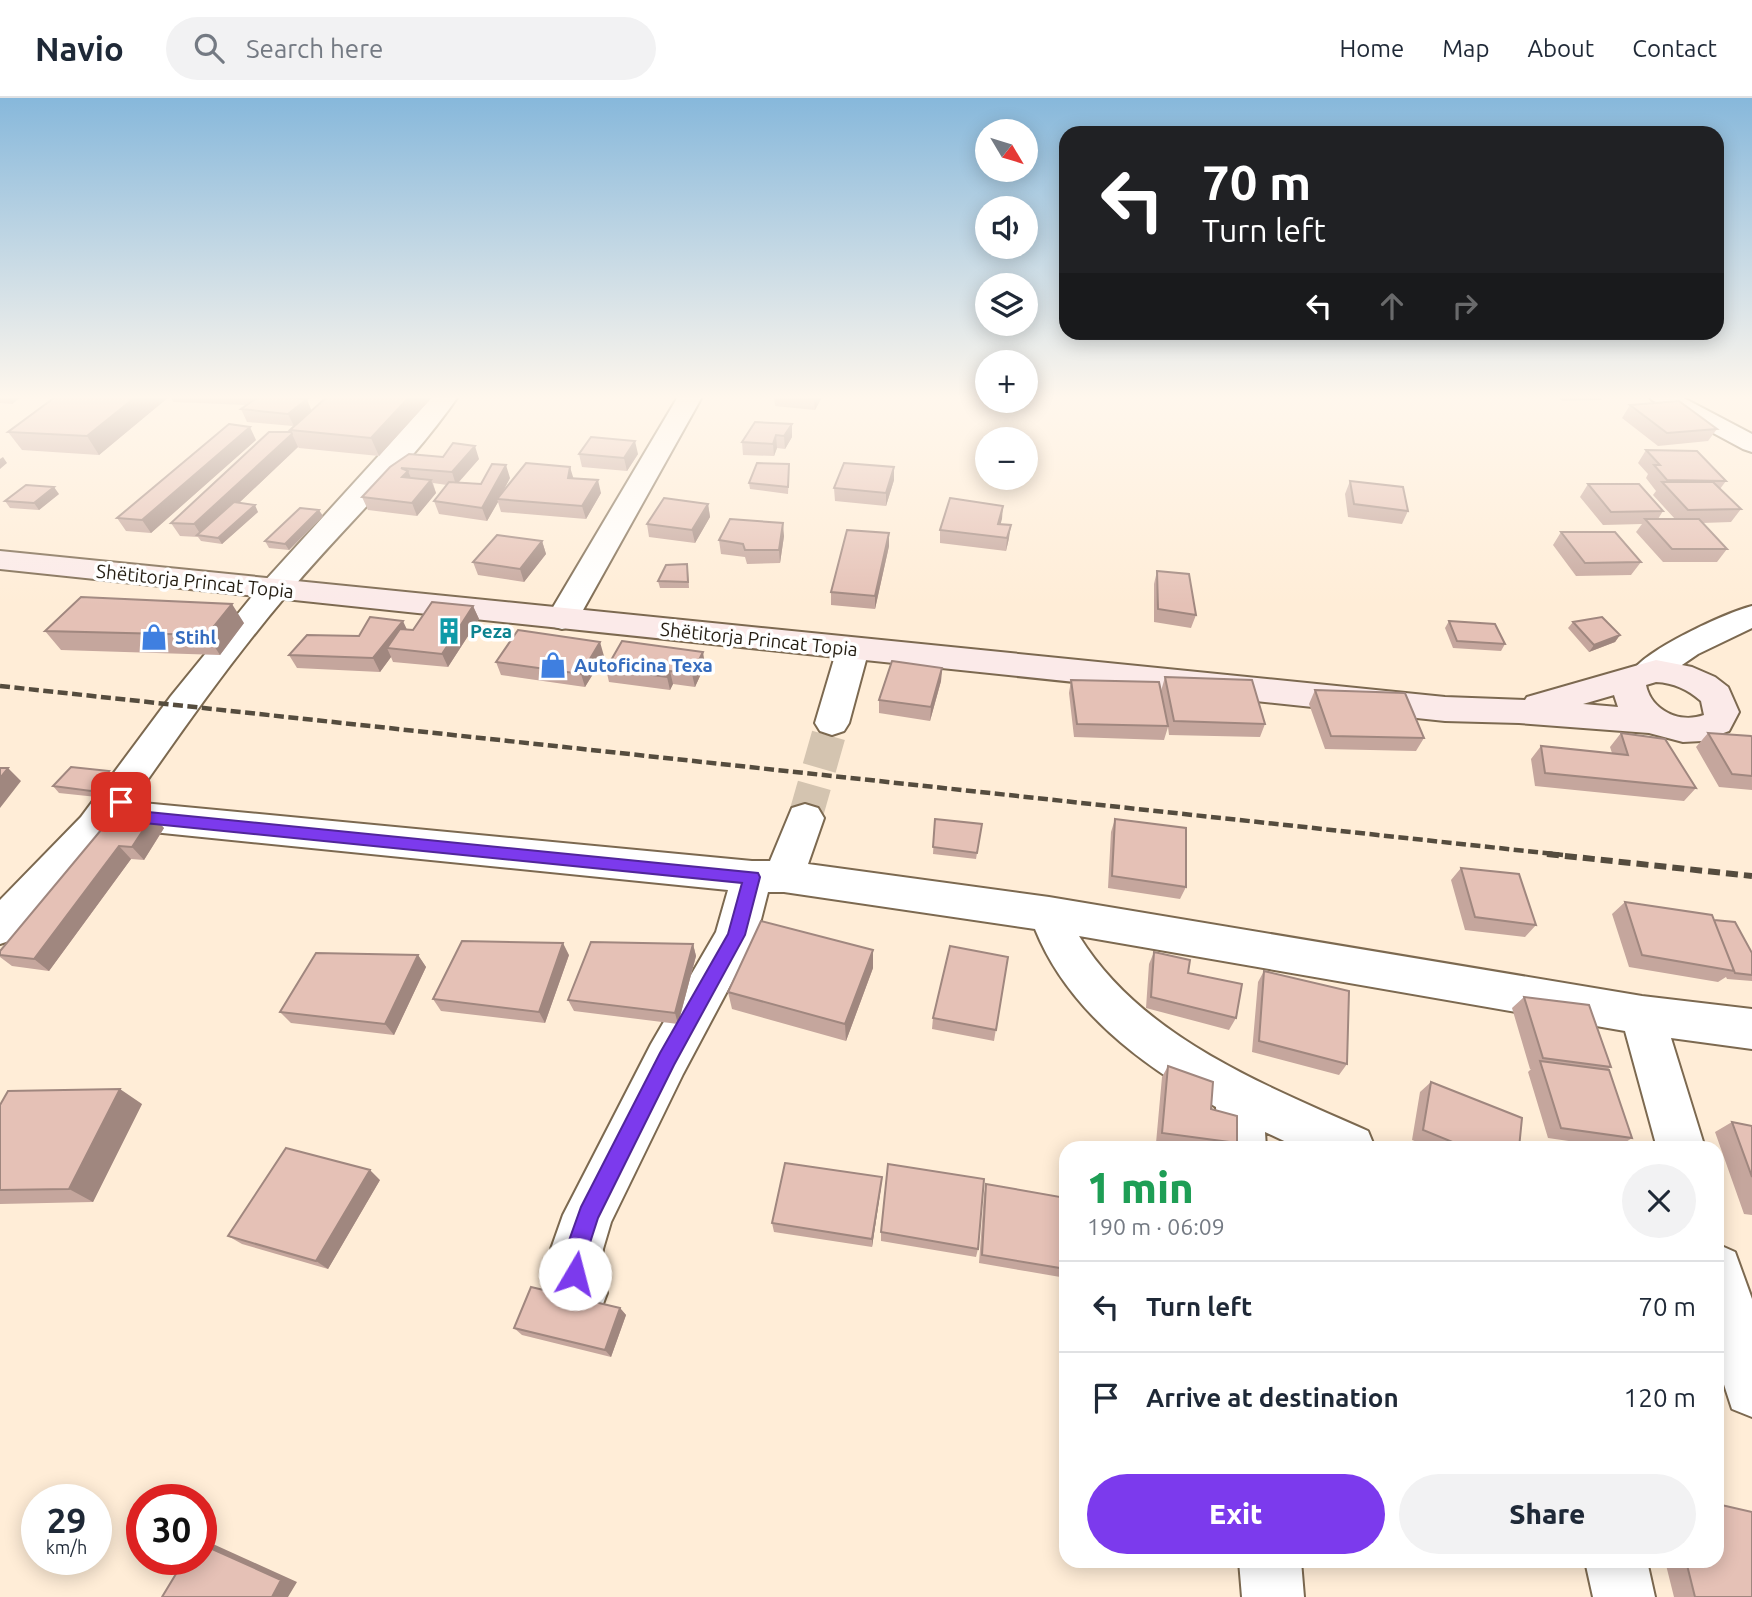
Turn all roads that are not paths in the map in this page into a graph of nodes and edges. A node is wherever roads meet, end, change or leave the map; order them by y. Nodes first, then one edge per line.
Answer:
1 (388, 465) edge
2 (651, 465) edge
3 (0, 560) edge
4 (274, 590) junction
5 (1752, 616) edge
6 (562, 619) junction
7 (1716, 635) junction
8 (853, 649) junction
9 (1639, 676) junction
10 (1723, 709) edge
11 (1752, 709) edge
12 (1519, 711) junction
13 (1661, 722) junction
14 (832, 723) tunnel mouth
15 (126, 806) junction
16 (805, 818) tunnel mouth
17 (768, 877) junction
18 (1049, 914) junction
19 (0, 927) edge
20 (1642, 1015) junction
21 (1752, 1029) edge
22 (1239, 1097) junction
23 (1242, 1141) edge
24 (1336, 1141) edge
25 (1679, 1141) edge
26 (581, 1293) dead end
27 (1724, 1294) edge
28 (1752, 1389) edge
29 (1271, 1568) edge
30 (1618, 1568) edge
31 (1273, 1597) edge
32 (1624, 1597) edge

1 - 4 street
2 - 6 street
3 - 4 main road, Shëtitorja Princat Topia
4 - 6 main road, Shëtitorja Princat Topia
4 - 15 street
5 - 7 street
6 - 8 main road, Shëtitorja Princat Topia
7 - 9 street
7 - 10 street
8 - 12 main road, Shëtitorja Princat Topia
8 - 14 street
9 - 10 main road
9 - 12 main road, Shëtitorja Princat Topia
9 - 13 main road
10 - 11 main road
10 - 13 main road
12 - 13 main road, Shëtitorja Princat Topia
15 - 17 street
15 - 19 street
16 - 17 street
17 - 18 street
17 - 26 street
18 - 20 street
18 - 22 street
20 - 21 street
20 - 25 street
22 - 23 street
22 - 24 street
27 - 28 street
29 - 31 street
30 - 32 street

